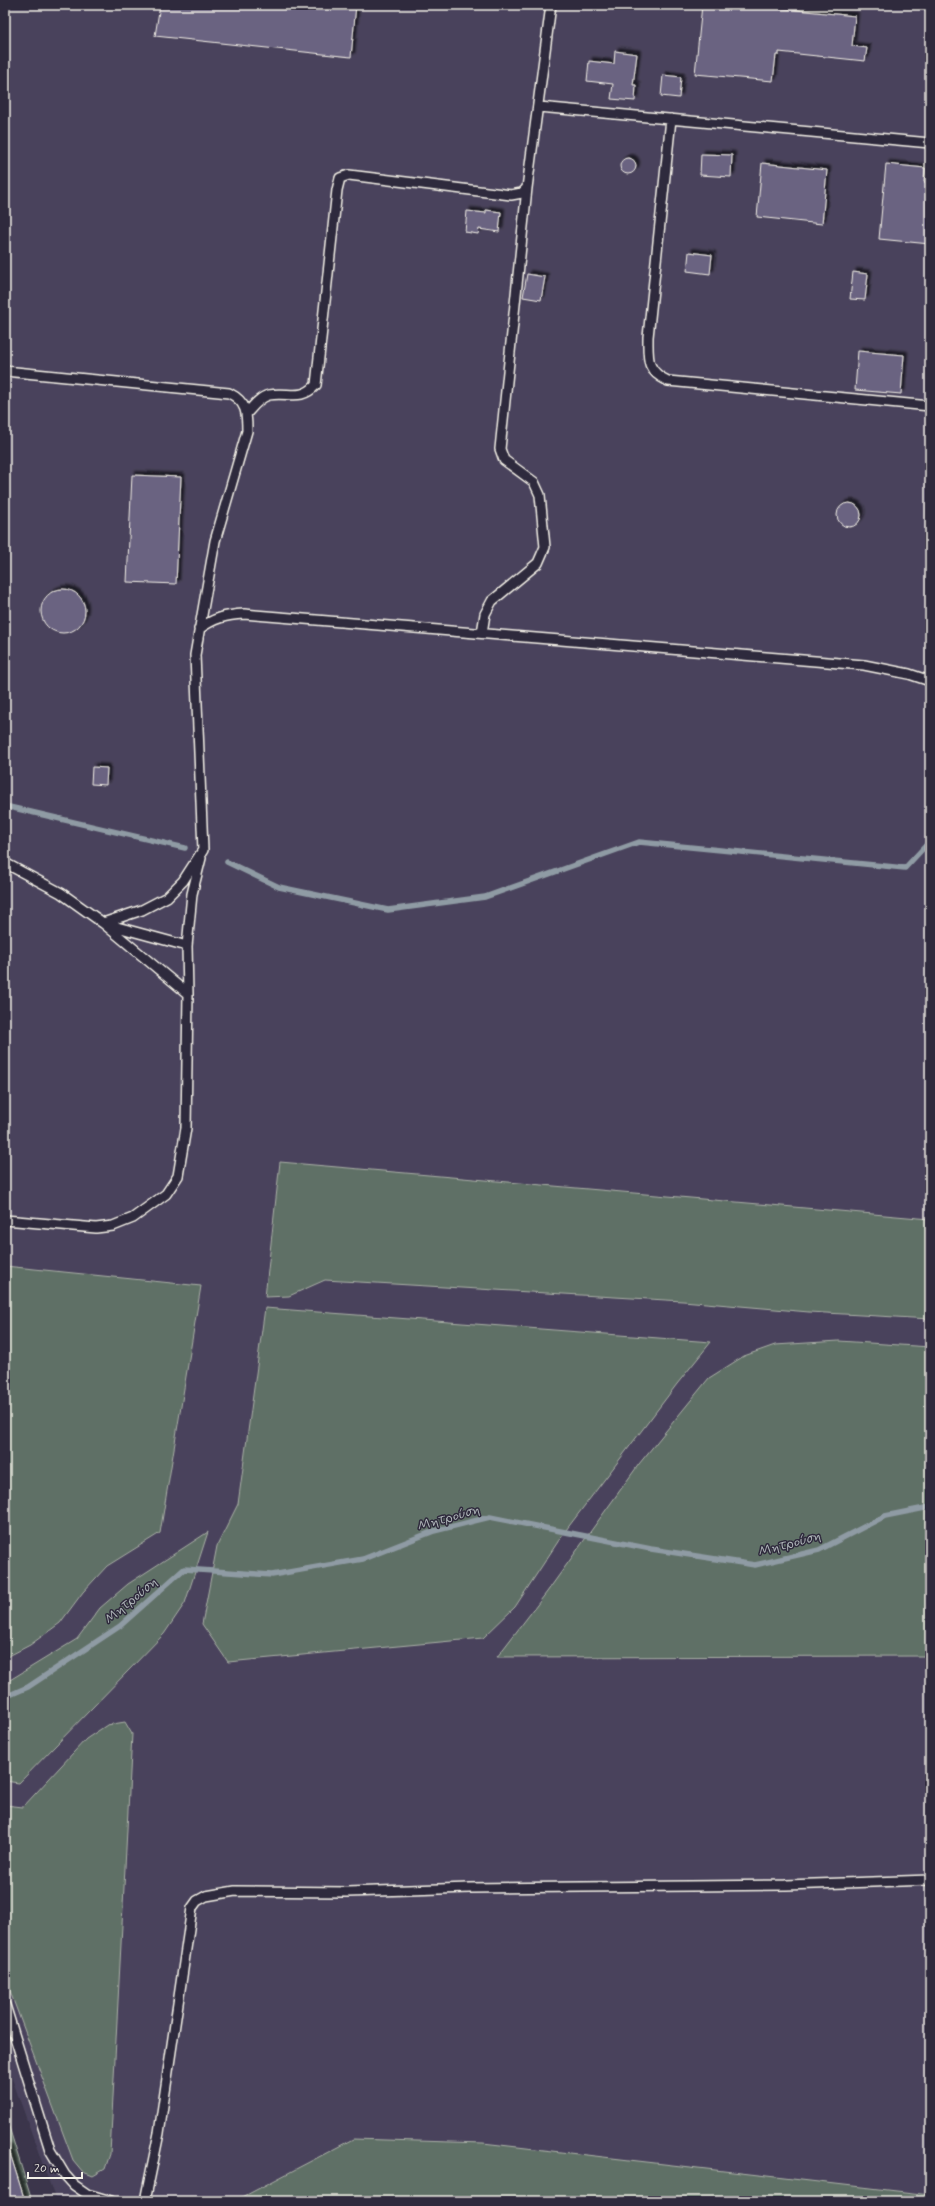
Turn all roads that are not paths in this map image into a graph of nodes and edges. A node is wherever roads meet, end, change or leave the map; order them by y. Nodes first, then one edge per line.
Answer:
1 (551, 5) edge
2 (539, 106) junction
3 (671, 119) junction
4 (930, 143) edge
5 (528, 188) junction
6 (5, 371) edge
7 (930, 406) edge
8 (247, 413) junction
9 (199, 629) junction
10 (482, 633) junction
11 (930, 681) edge
12 (203, 850) junction
13 (5, 863) edge
14 (103, 923) junction
15 (187, 946) junction
16 (188, 994) junction
17 (5, 1220) edge
18 (930, 1880) edge
19 (5, 2005) edge
20 (111, 2201) edge
21 (145, 2201) edge

1 - 2 lane
2 - 3 lane
2 - 5 lane
3 - 4 lane
3 - 7 lane
5 - 8 lane
5 - 10 lane
6 - 8 lane
8 - 9 lane
9 - 10 lane
9 - 12 lane
10 - 11 lane
12 - 14 lane
12 - 15 lane
13 - 14 lane
14 - 15 lane
14 - 16 lane
15 - 16 lane
16 - 17 lane
18 - 21 lane
19 - 20 lane

